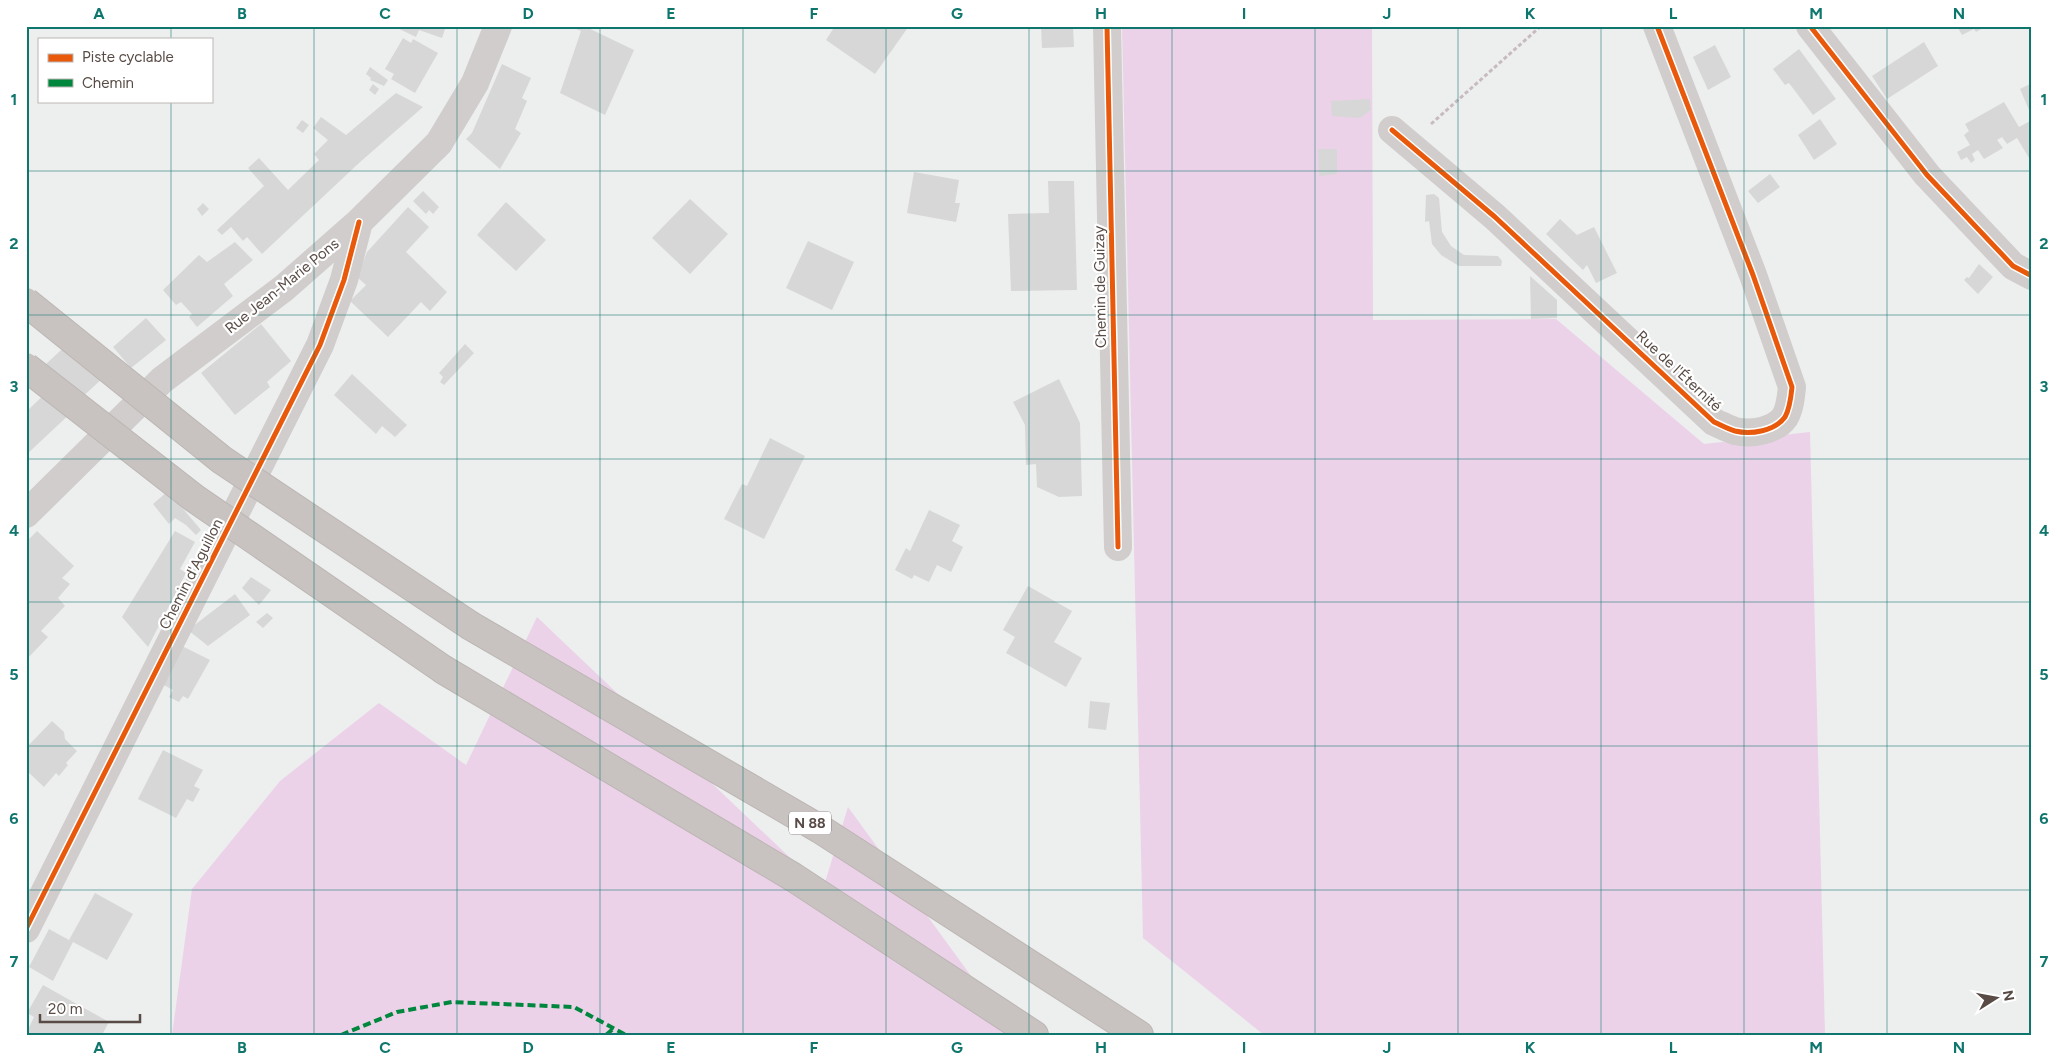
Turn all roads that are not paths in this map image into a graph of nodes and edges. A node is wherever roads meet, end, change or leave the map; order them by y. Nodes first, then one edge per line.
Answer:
1 (498, 26) edge
2 (1108, 26) edge
3 (1657, 26) edge
4 (1810, 26) edge
5 (1400, 138) road end
6 (359, 222) junction
7 (2032, 276) edge
8 (26, 302) edge
9 (26, 367) edge
10 (26, 514) edge
11 (1118, 547) dead end
12 (26, 929) edge
13 (1034, 1035) edge
14 (1139, 1035) edge

1 - 6 street, Rue Jean-Marie Pons
2 - 11 street, Chemin de Guizay
3 - 5 street, Rue de l'Éternité
4 - 7 street
6 - 10 street, Rue Jean-Marie Pons
6 - 12 street, Chemin d'Aguillon
8 - 14 highway, N 88, bridge
9 - 13 highway, bridge

